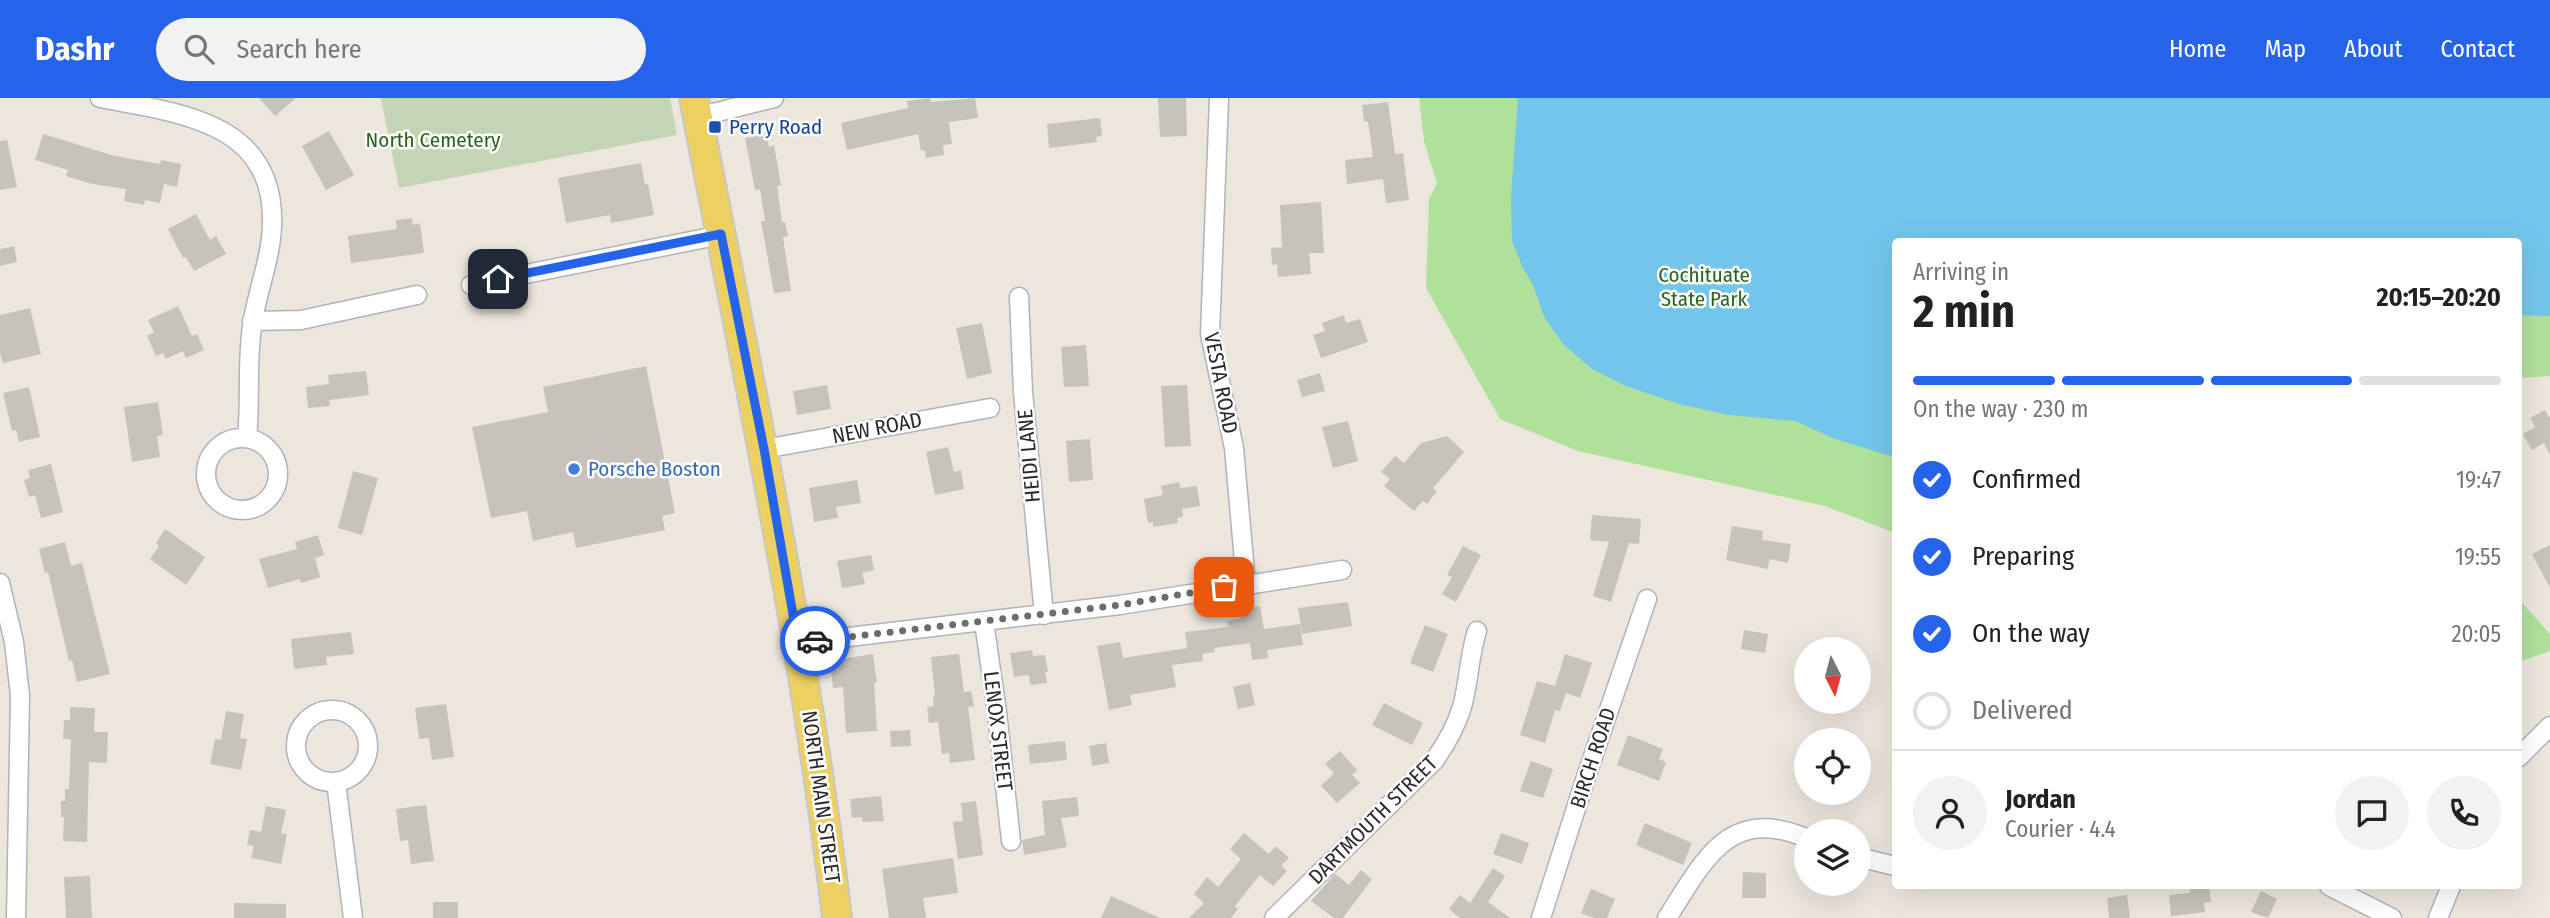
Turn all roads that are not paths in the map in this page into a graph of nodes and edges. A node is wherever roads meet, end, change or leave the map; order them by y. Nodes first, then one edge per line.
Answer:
1 (100, 98) edge
2 (774, 98) edge
3 (1219, 98) edge
4 (696, 107) edge
5 (721, 234) junction
6 (471, 285) dead end
7 (417, 295) dead end
8 (1019, 296) dead end
9 (253, 321) junction
10 (990, 408) dead end
11 (247, 438) junction
12 (764, 449) junction
13 (1342, 570) dead end
14 (0, 583) edge
15 (1245, 584) junction
16 (1647, 599) dead end
17 (3, 607) edge
18 (1044, 615) junction
19 (984, 622) junction
20 (1477, 631) dead end
21 (798, 643) junction
22 (2550, 726) edge
23 (2522, 754) edge
24 (337, 782) junction
25 (1794, 833) edge
26 (1011, 841) dead end
27 (1871, 860) edge
28 (1892, 865) edge
29 (2335, 889) edge
30 (2450, 889) edge
31 (16, 918) edge
32 (353, 918) edge
33 (837, 918) edge
34 (1274, 918) edge
35 (1541, 918) edge
36 (1667, 918) edge
37 (2392, 918) edge
38 (2438, 918) edge

1 - 9 street
2 - 4 street
3 - 15 street, VESTA ROAD
4 - 5 main road, NORTH MAIN STREET
5 - 6 street
5 - 12 main road, NORTH MAIN STREET
7 - 9 street
8 - 18 street, HEIDI LANE
9 - 11 street
10 - 12 street, NEW ROAD
11 - 11 street
12 - 21 main road, NORTH MAIN STREET
13 - 15 street
14 - 17 street
15 - 18 street
16 - 35 street, BIRCH ROAD
17 - 31 street
18 - 19 street
19 - 21 street
19 - 26 street, LENOX STREET
20 - 34 street, DARTMOUTH STREET
21 - 33 main road, NORTH MAIN STREET
22 - 23 street
24 - 24 street
24 - 32 street
25 - 36 street
27 - 28 street
29 - 37 street
30 - 38 street

